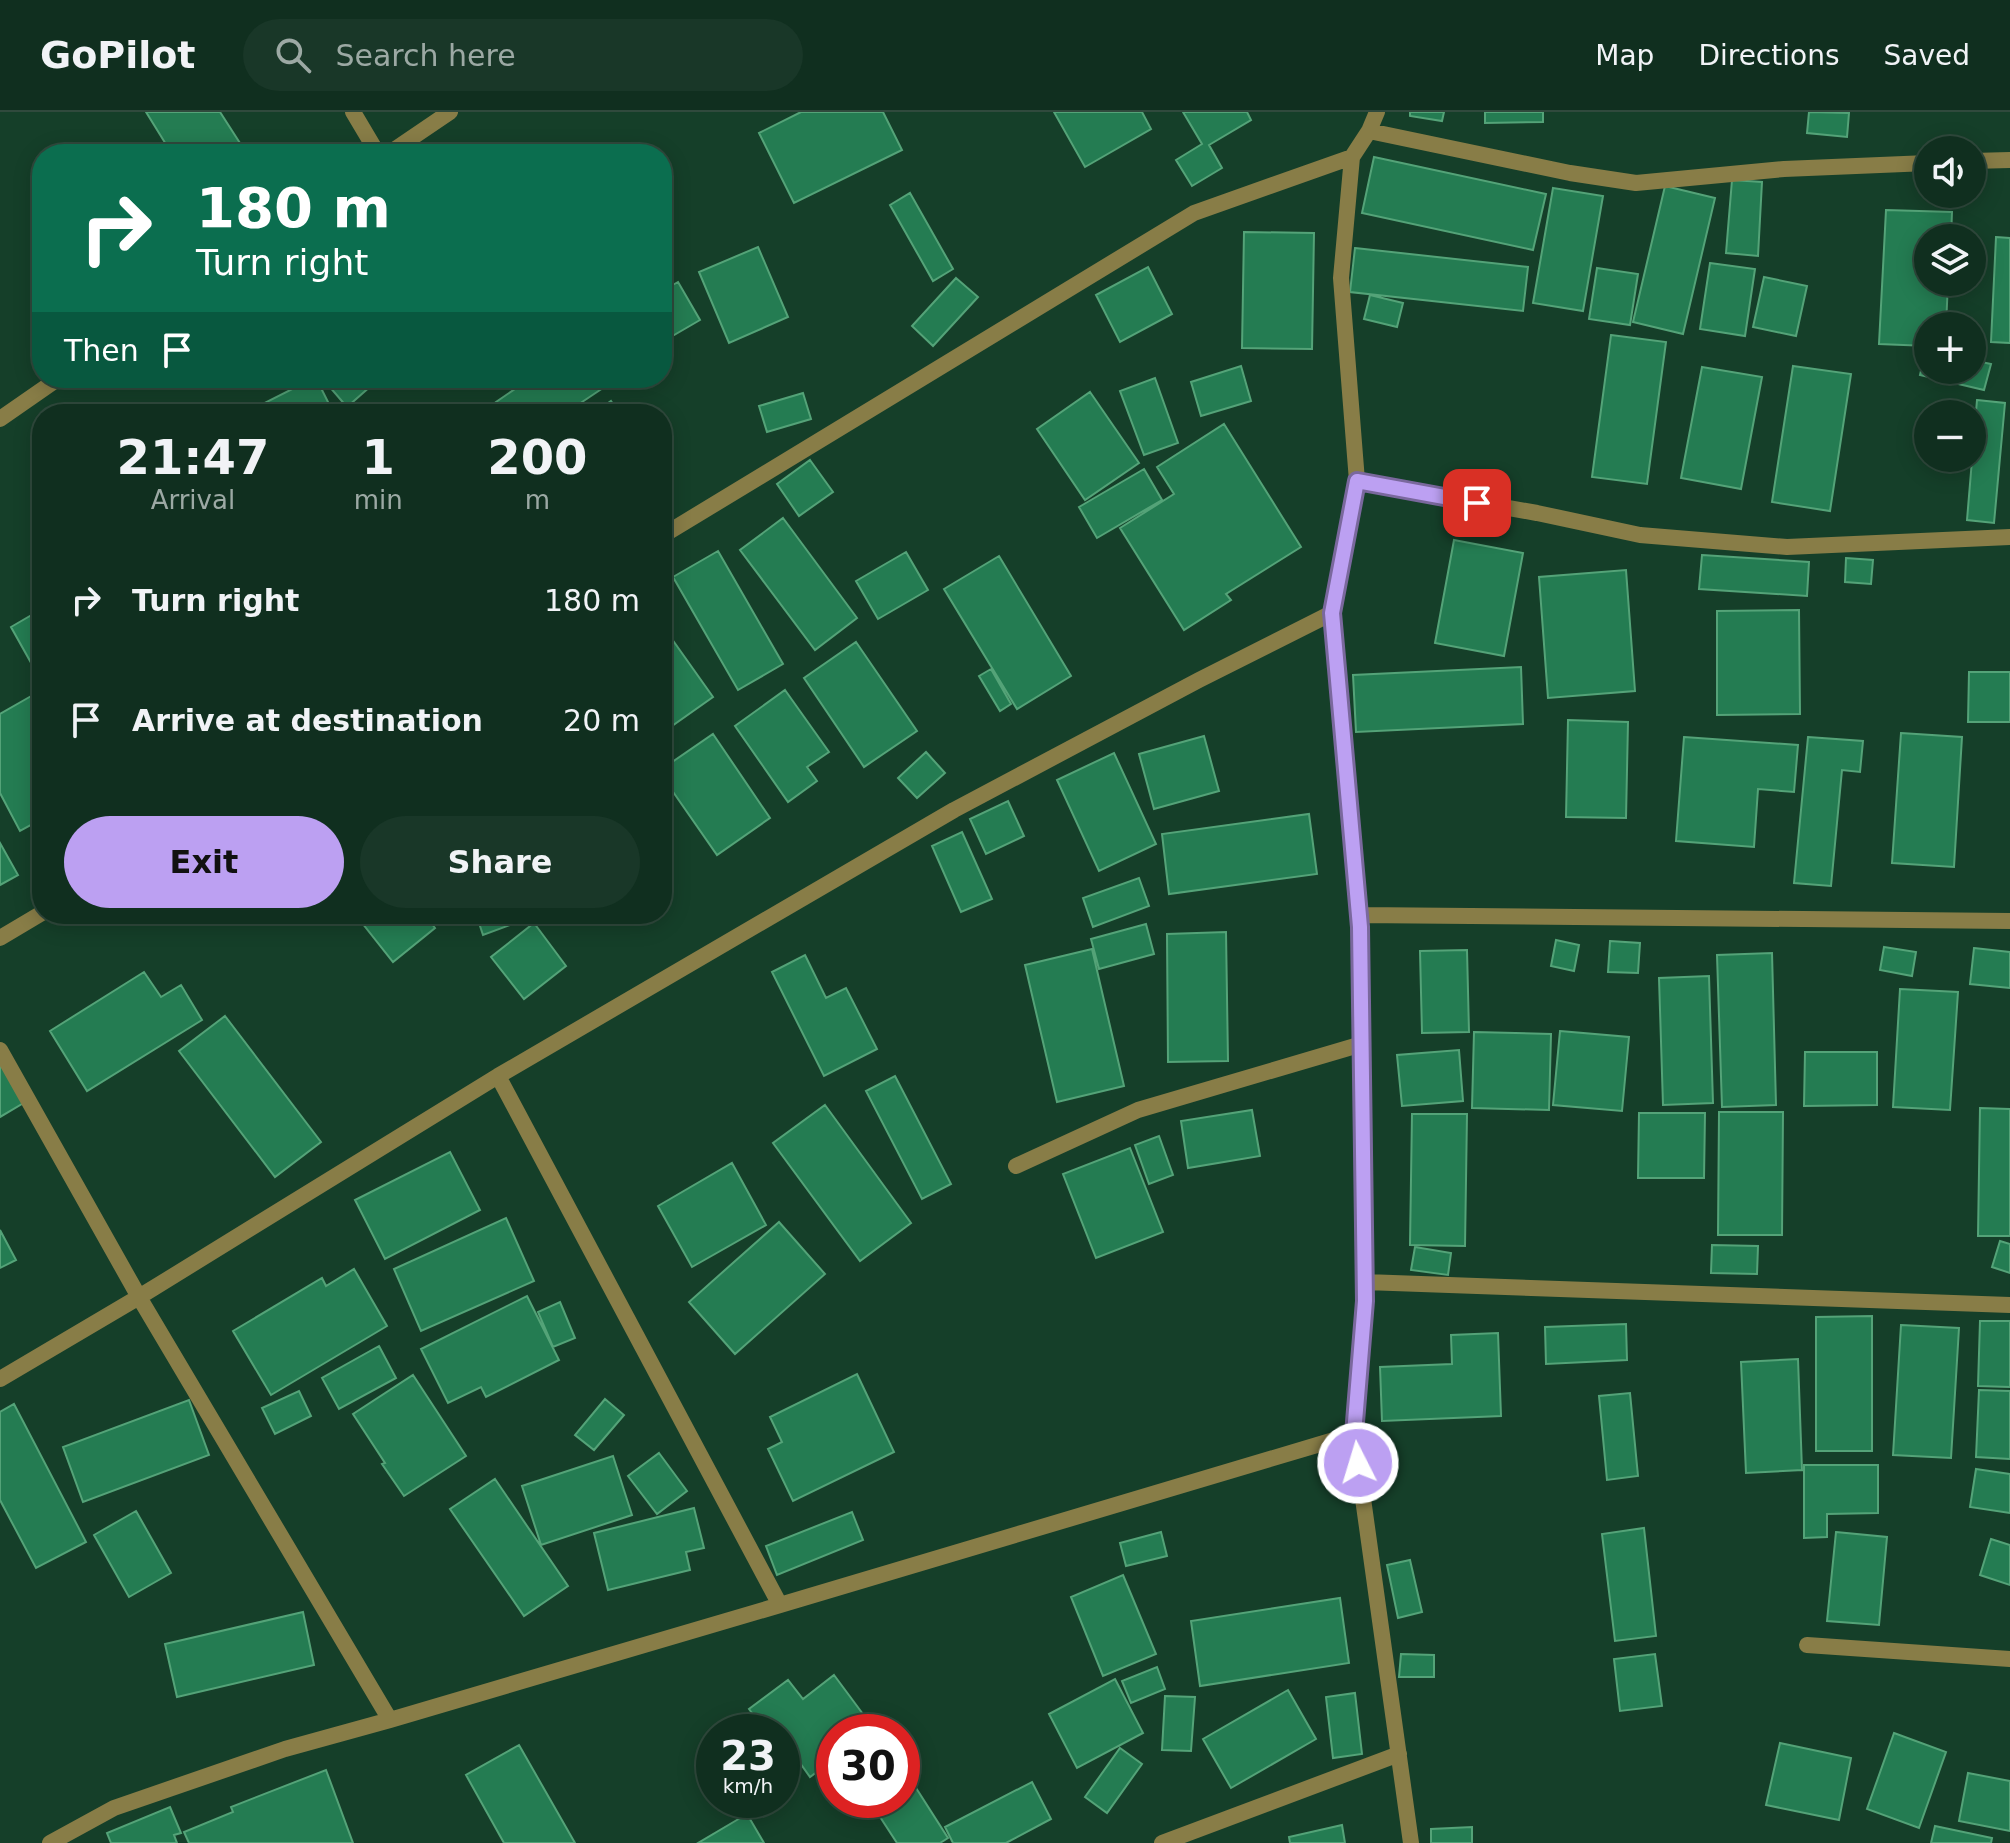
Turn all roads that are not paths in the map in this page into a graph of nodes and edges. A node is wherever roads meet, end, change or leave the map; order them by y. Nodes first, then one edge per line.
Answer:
1 (353, 112) edge
2 (450, 112) edge
3 (1377, 112) edge
4 (1369, 131) junction
5 (372, 144) edge
6 (403, 144) edge
7 (1352, 157) junction
8 (2010, 160) edge
9 (1986, 161) edge
10 (1914, 164) edge
11 (45, 388) edge
12 (0, 419) edge
13 (1357, 481) junction
14 (672, 530) edge
15 (2010, 537) edge
16 (1332, 613) junction
17 (1360, 915) junction
18 (32, 919) edge
19 (2010, 921) edge
20 (0, 938) edge
21 (1362, 1044) junction
22 (0, 1050) edge
23 (498, 1076) junction
24 (1016, 1166) dead end
25 (1365, 1282) junction
26 (139, 1297) junction
27 (2010, 1305) edge
28 (0, 1379) edge
29 (1354, 1434) junction
30 (780, 1605) junction
31 (1807, 1645) dead end
32 (2010, 1659) edge
33 (390, 1720) junction
34 (1399, 1754) junction
35 (50, 1843) edge
36 (1162, 1843) edge
37 (1411, 1843) edge

1 - 5 street
2 - 6 street
3 - 4 street
4 - 7 street
4 - 10 street
7 - 13 street
7 - 14 street
8 - 9 street
11 - 12 street
13 - 15 street
13 - 16 street
16 - 17 street
16 - 23 street
17 - 19 street
17 - 21 street
18 - 20 street
21 - 24 street
21 - 25 street
22 - 26 street
23 - 26 street
23 - 30 street
25 - 27 street
25 - 29 street
26 - 28 street
26 - 33 street
29 - 30 street
29 - 34 street
30 - 33 street
31 - 32 street
33 - 35 street
34 - 36 street
34 - 37 street

